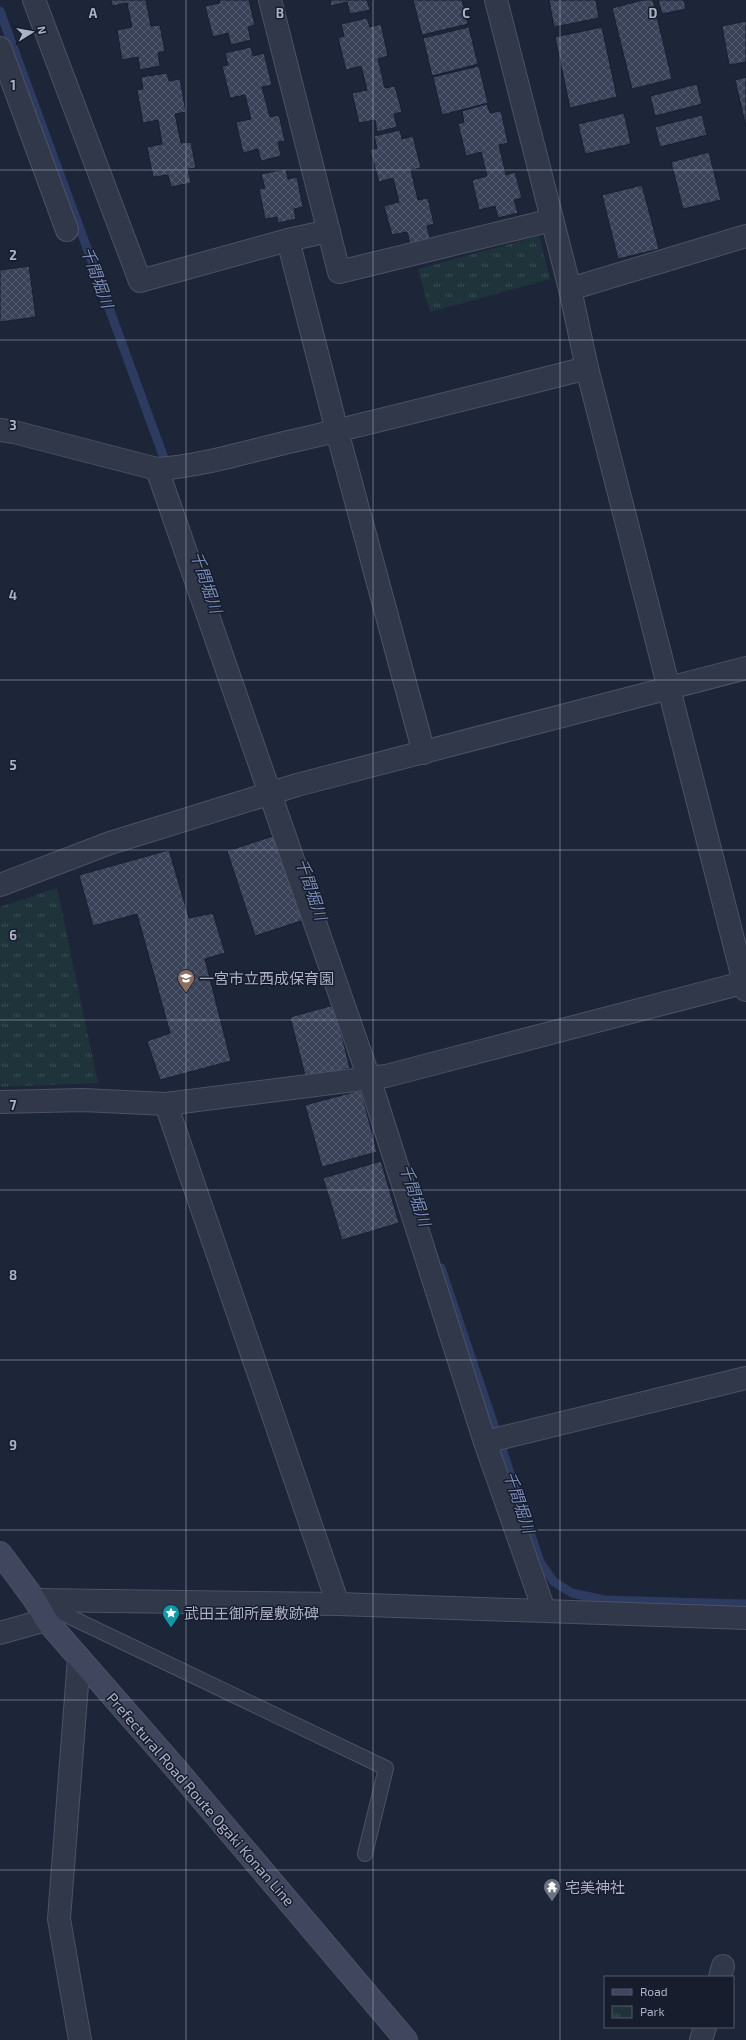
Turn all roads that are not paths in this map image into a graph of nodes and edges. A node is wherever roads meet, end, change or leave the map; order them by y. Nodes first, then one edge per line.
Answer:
1 (34, 0) edge
2 (270, 0) edge
3 (496, 0) edge
4 (0, 48) edge
5 (552, 220) junction
6 (67, 230) dead end
7 (329, 231) junction
8 (746, 236) edge
9 (288, 240) junction
10 (570, 289) junction
11 (587, 368) junction
12 (0, 430) edge
13 (337, 431) junction
14 (161, 469) junction
15 (746, 668) edge
16 (669, 687) junction
17 (424, 753) junction
18 (272, 793) junction
19 (0, 885) edge
20 (745, 985) edge
21 (377, 1077) junction
22 (0, 1102) edge
23 (166, 1104) junction
24 (746, 1378) edge
25 (489, 1441) junction
26 (0, 1553) edge
27 (35, 1600) junction
28 (338, 1604) junction
29 (544, 1610) junction
30 (746, 1618) edge
31 (46, 1620) junction
32 (0, 1633) edge
33 (79, 1658) junction
34 (365, 1854) dead end
35 (705, 2028) edge
36 (80, 2040) edge
37 (406, 2040) edge
38 (701, 2040) edge

1 - 9 street
2 - 7 street
3 - 5 street
4 - 6 street
5 - 7 street
5 - 10 street
7 - 9 street
8 - 10 street
9 - 13 street
10 - 11 street
11 - 13 street
11 - 16 street
12 - 14 street
13 - 14 street
13 - 17 street
14 - 18 street
15 - 16 street
16 - 17 street
16 - 20 street
17 - 18 street
18 - 19 street
18 - 21 street
20 - 21 street
21 - 23 street
21 - 25 street
22 - 23 street
23 - 28 street
24 - 25 street
25 - 29 street
26 - 27 main road, Prefectural Road Route Ogaki Konan Line
27 - 28 street
27 - 31 main road, Prefectural Road Route Ogaki Konan Line
27 - 34 lane
28 - 29 street
29 - 30 street
31 - 32 street
31 - 33 main road, Prefectural Road Route Ogaki Konan Line
33 - 36 street
33 - 37 main road, Prefectural Road Route Ogaki Konan Line
35 - 38 street

